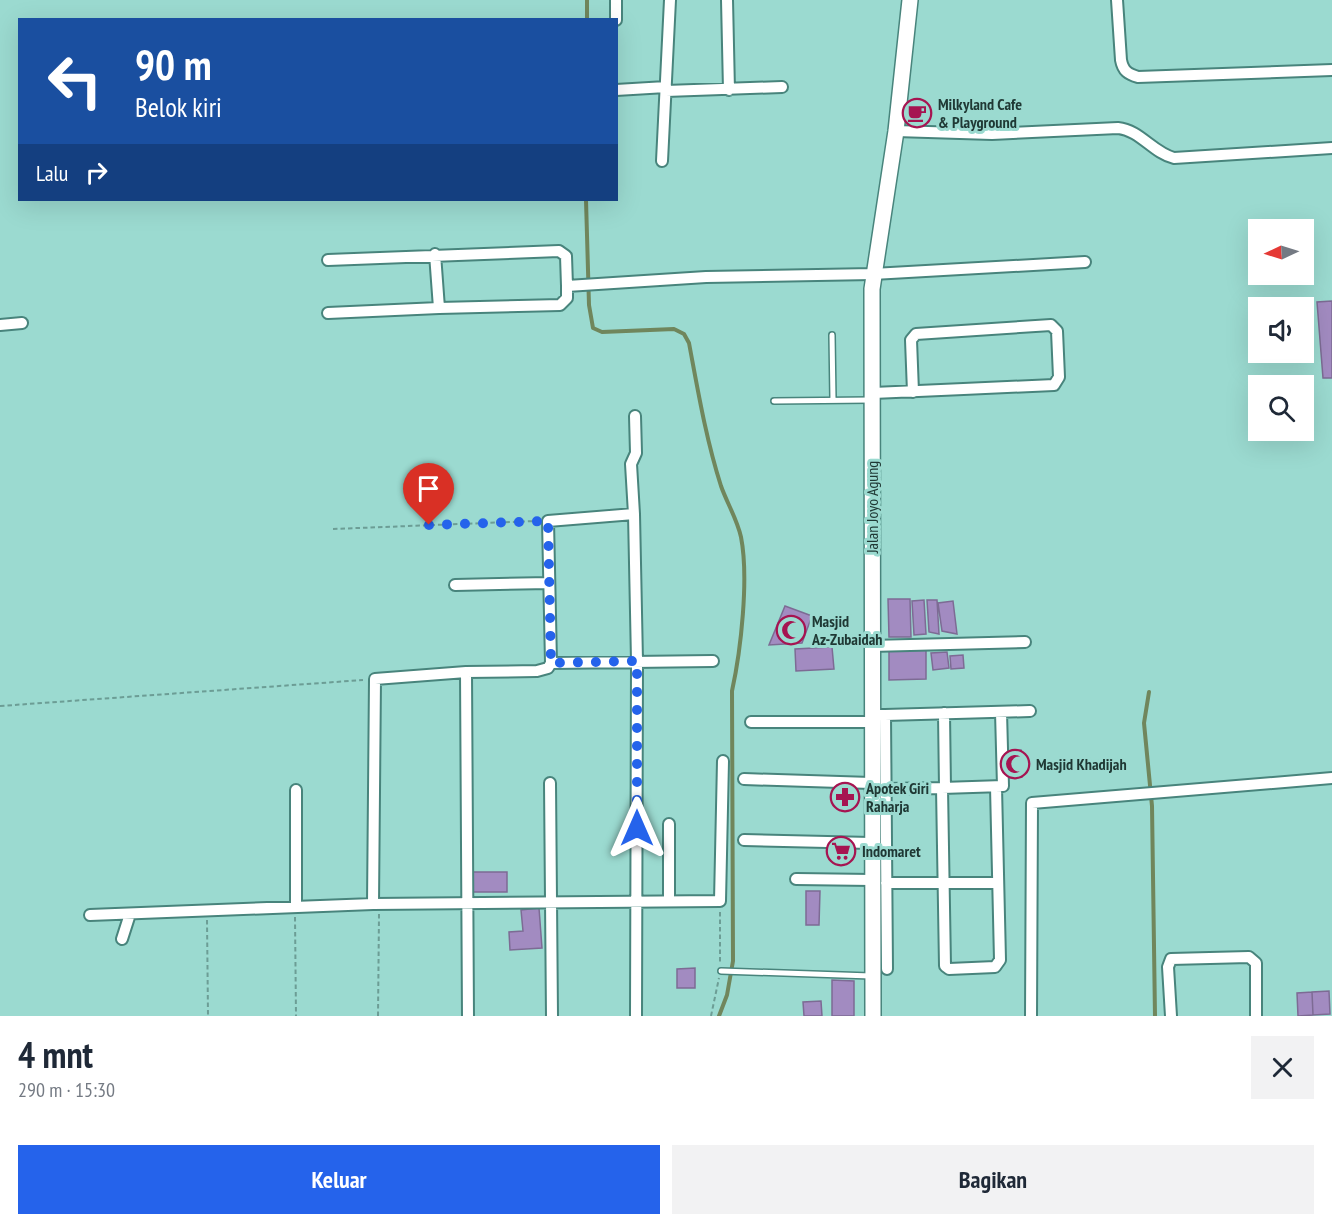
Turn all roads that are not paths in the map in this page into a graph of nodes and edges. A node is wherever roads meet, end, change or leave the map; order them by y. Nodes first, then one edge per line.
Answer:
1 (616, 0) edge
2 (670, 0) edge
3 (727, 0) edge
4 (910, 0) edge
5 (1117, 0) edge
6 (616, 18) edge
7 (1332, 70) edge
8 (782, 87) dead end
9 (666, 89) junction
10 (618, 90) edge
11 (729, 90) junction
12 (896, 131) junction
13 (1332, 148) edge
14 (662, 161) dead end
15 (435, 254) junction
16 (328, 260) dead end
17 (1085, 262) dead end
18 (873, 274) junction
19 (567, 286) junction
20 (439, 308) junction
21 (328, 313) dead end
22 (22, 323) dead end
23 (0, 325) edge
24 (832, 335) dead end
25 (913, 392) junction
26 (873, 397) junction
27 (832, 400) junction
28 (774, 401) dead end
29 (635, 416) dead end
30 (634, 514) junction
31 (549, 583) junction
32 (455, 585) dead end
33 (1025, 642) dead end
34 (871, 646) junction
35 (637, 661) junction
36 (713, 661) dead end
37 (551, 663) junction
38 (466, 672) junction
39 (1030, 711) dead end
40 (1001, 712) junction
41 (944, 713) junction
42 (876, 717) junction
43 (752, 722) dead end
44 (723, 761) dead end
45 (1332, 778) edge
46 (744, 779) dead end
47 (550, 783) dead end
48 (879, 786) junction
49 (996, 787) junction
50 (944, 788) junction
51 (296, 790) dead end
52 (669, 824) dead end
53 (744, 840) dead end
54 (871, 843) junction
55 (796, 879) dead end
56 (879, 882) junction
57 (998, 883) junction
58 (944, 884) junction
59 (636, 900) junction
60 (669, 900) junction
61 (552, 902) junction
62 (468, 903) junction
63 (376, 904) junction
64 (296, 906) junction
65 (130, 914) junction
66 (90, 915) dead end
67 (122, 939) dead end
68 (887, 969) dead end
69 (723, 971) road end
70 (872, 976) junction
71 (468, 1016) edge
72 (552, 1016) edge
73 (636, 1016) edge
74 (873, 1016) edge
75 (1031, 1016) edge
76 (1171, 1016) edge
77 (1256, 1016) edge

1 - 6 street
2 - 9 street
3 - 11 street
4 - 12 main road, Jalan Joyo Agung
5 - 7 street
8 - 11 street
9 - 10 street
9 - 11 street
9 - 14 street
12 - 13 street
12 - 18 main road, Jalan Joyo Agung
15 - 16 street
15 - 19 street
15 - 20 street
17 - 18 street
18 - 19 street
18 - 26 main road, Jalan Joyo Agung
19 - 20 street
20 - 21 street
22 - 23 street
24 - 27 lane
25 - 25 street
25 - 26 street
26 - 27 lane
26 - 34 main road, Jalan Joyo Agung
27 - 28 lane
29 - 30 street
30 - 31 street
30 - 35 street
31 - 32 street
31 - 37 street
33 - 34 street
34 - 42 main road, Jalan Joyo Agung
35 - 36 street
35 - 37 street
35 - 59 street
37 - 38 street
38 - 62 street
38 - 63 street
39 - 40 street
40 - 41 street
40 - 49 street
41 - 42 street
41 - 50 street
42 - 43 street
42 - 48 main road, Jalan Joyo Agung
44 - 60 street
45 - 75 street
46 - 48 street
47 - 61 street
48 - 50 street
48 - 54 main road, Jalan Joyo Agung
48 - 56 street
49 - 50 street
49 - 57 street
50 - 58 street
51 - 64 street
52 - 60 street
53 - 54 street
54 - 56 main road, Jalan Joyo Agung
55 - 56 street
56 - 58 street
56 - 68 street
56 - 70 main road, Jalan Joyo Agung
57 - 58 street
57 - 58 street
59 - 60 street
59 - 61 street
59 - 73 street
61 - 62 street
61 - 72 street
62 - 63 street
62 - 71 street
63 - 64 street
64 - 65 street
65 - 66 street
65 - 67 street
69 - 70 lane
70 - 74 main road, Jalan Joyo Agung
76 - 77 street

